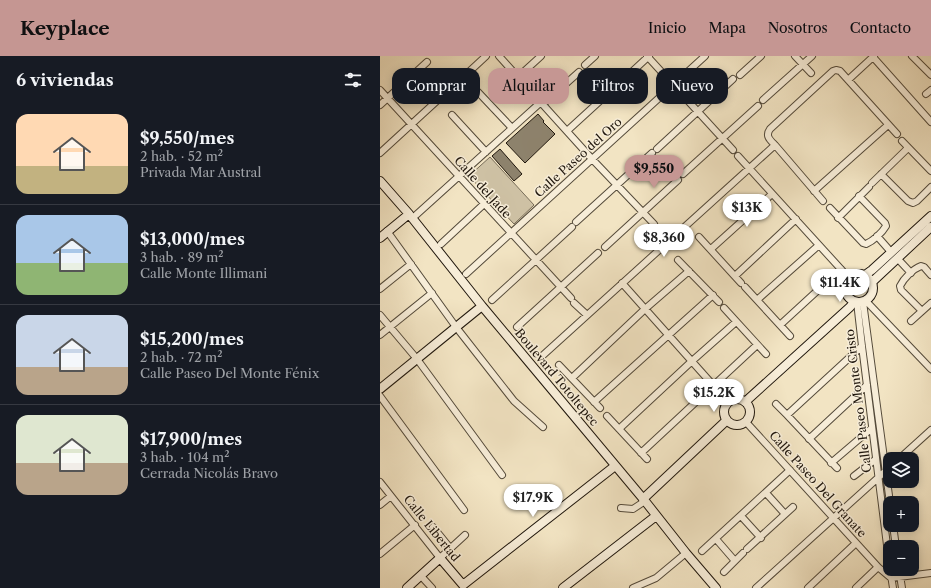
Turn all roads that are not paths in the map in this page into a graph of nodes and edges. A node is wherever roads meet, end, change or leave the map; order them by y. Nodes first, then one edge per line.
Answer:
1 (486, 56) edge
2 (499, 56) edge
3 (541, 56) edge
4 (595, 56) edge
5 (648, 56) edge
6 (705, 56) edge
7 (761, 56) edge
8 (795, 56) edge
9 (812, 56) edge
10 (873, 56) edge
11 (912, 56) edge
12 (427, 62) dead end
13 (803, 64) junction
14 (585, 65) dead end
15 (473, 68) edge
16 (510, 68) edge
17 (528, 68) edge
18 (635, 68) edge
19 (659, 68) edge
20 (692, 68) edge
21 (811, 73) dead end
22 (577, 74) edge
23 (931, 74) edge
24 (740, 76) dead end
25 (733, 79) dead end
26 (569, 80) edge
27 (848, 80) junction
28 (380, 90) edge
29 (480, 94) edge
30 (388, 98) junction
31 (763, 100) dead end
32 (656, 101) edge
33 (433, 104) edge
34 (541, 104) edge
35 (543, 104) edge
36 (597, 104) edge
37 (692, 104) edge
38 (380, 105) edge
39 (758, 106) dead end
40 (698, 111) junction
41 (452, 115) dead end
42 (931, 122) edge
43 (411, 124) junction
44 (888, 125) junction
45 (512, 128) junction
46 (567, 131) junction
47 (897, 134) dead end
48 (723, 139) junction
49 (902, 141) dead end
50 (775, 146) junction
51 (908, 148) junction
52 (733, 150) dead end
53 (486, 152) junction
54 (380, 153) edge
55 (738, 156) dead end
56 (592, 159) junction
57 (750, 168) junction
58 (931, 171) edge
59 (683, 174) dead end
60 (881, 174) junction
61 (459, 176) junction
62 (678, 180) dead end
63 (380, 181) edge
64 (617, 185) junction
65 (931, 187) edge
66 (814, 191) junction
67 (925, 193) junction
68 (772, 194) junction
69 (859, 196) junction
70 (931, 198) edge
71 (823, 201) dead end
72 (484, 204) junction
73 (830, 208) dead end
74 (642, 212) junction
75 (413, 214) junction
76 (931, 216) edge
77 (838, 218) junction
78 (796, 219) junction
79 (654, 224) dead end
80 (931, 227) edge
81 (658, 230) dead end
82 (388, 232) junction
83 (511, 233) junction
84 (877, 236) junction
85 (699, 237) dead end
86 (380, 238) edge
87 (668, 242) junction
88 (441, 244) dead end
89 (819, 245) junction
90 (605, 247) dead end
91 (710, 249) junction
92 (598, 253) dead end
93 (894, 255) junction
94 (535, 260) junction
95 (678, 260) dead end
96 (411, 264) junction
97 (841, 269) junction
98 (689, 271) junction
99 (911, 273) junction
100 (466, 274) dead end
101 (931, 275) edge
102 (735, 276) junction
103 (865, 276) junction
104 (849, 278) junction
105 (872, 282) junction
106 (622, 284) junction
107 (560, 287) junction
108 (380, 289) edge
109 (432, 293) junction
110 (713, 295) junction
111 (492, 300) dead end
112 (757, 300) junction
113 (719, 302) dead end
114 (860, 302) junction
115 (931, 303) edge
116 (482, 306) junction
117 (724, 308) dead end
118 (645, 309) junction
119 (922, 311) junction
120 (380, 315) edge
121 (587, 315) junction
122 (911, 321) dead end
123 (736, 322) junction
124 (780, 325) junction
125 (390, 327) junction
126 (456, 327) junction
127 (517, 327) dead end
128 (380, 335) edge
129 (668, 335) junction
130 (790, 336) dead end
131 (757, 345) junction
132 (862, 346) junction
133 (766, 354) dead end
134 (541, 357) dead end
135 (417, 359) junction
136 (692, 361) junction
137 (559, 365) dead end
138 (931, 369) edge
139 (572, 378) junction
140 (713, 385) junction
141 (867, 385) junction
142 (380, 389) edge
143 (380, 396) edge
144 (730, 401) junction
145 (594, 402) junction
146 (745, 402) junction
147 (776, 404) dead end
148 (600, 408) dead end
149 (787, 415) junction
150 (607, 416) dead end
151 (727, 420) junction
152 (746, 422) junction
153 (543, 427) dead end
154 (872, 428) junction
155 (619, 429) junction
156 (931, 430) edge
157 (809, 439) junction
158 (641, 452) junction
159 (885, 452) edge
160 (907, 452) edge
161 (647, 459) dead end
162 (876, 459) junction
163 (831, 463) junction
164 (615, 466) junction
165 (836, 468) dead end
166 (790, 470) junction
167 (883, 474) edge
168 (502, 475) dead end
169 (854, 476) dead end
170 (878, 478) junction
171 (380, 482) edge
172 (766, 493) junction
173 (391, 496) junction
174 (644, 500) junction
175 (380, 504) edge
176 (621, 508) dead end
177 (793, 508) dead end
178 (464, 510) dead end
179 (785, 514) junction
180 (656, 516) junction
181 (741, 516) junction
182 (834, 518) junction
183 (415, 525) junction
184 (433, 527) dead end
185 (465, 535) dead end
186 (761, 538) junction
187 (716, 539) junction
188 (886, 540) edge
189 (856, 543) junction
190 (450, 548) junction
191 (702, 552) dead end
192 (686, 553) junction
193 (380, 554) edge
194 (440, 558) junction
195 (735, 561) junction
196 (878, 567) junction
197 (724, 572) dead end
198 (931, 573) edge
199 (421, 576) junction
200 (900, 577) junction
201 (891, 578) junction
202 (464, 587) edge
203 (407, 588) edge
204 (432, 588) edge
205 (562, 588) edge
206 (633, 588) edge
207 (716, 588) edge
208 (756, 588) edge
209 (808, 588) edge
210 (856, 588) edge
211 (893, 588) edge
212 (902, 588) edge

1 - 15 street
2 - 16 street
3 - 17 street
4 - 14 street
5 - 18 street
5 - 19 street
6 - 20 street, Calle Paseo del Oro
7 - 24 street
8 - 13 street
9 - 13 street
10 - 27 street
10 - 42 street
11 - 23 street
12 - 30 street
13 - 21 street
13 - 31 street
22 - 26 street
25 - 40 street
27 - 44 street
27 - 50 street
28 - 30 street, Calle del Jade
29 - 45 street
30 - 38 street
30 - 43 street, Calle del Jade
32 - 56 street, Calle Paseo del Oro
33 - 43 street
34 - 45 street
35 - 46 street
36 - 46 street
37 - 40 street
39 - 48 street
40 - 48 street
40 - 64 street
41 - 53 street
43 - 54 street
43 - 61 street, Calle del Jade
44 - 47 street
44 - 66 street
45 - 53 street
46 - 56 street
48 - 52 street
48 - 59 street
49 - 51 street
50 - 57 street
50 - 66 street
51 - 58 street
51 - 60 street
53 - 61 street
55 - 57 street
56 - 64 street
56 - 83 street, Calle Paseo del Oro
57 - 68 street
57 - 87 street
60 - 67 street
60 - 69 street
61 - 72 street, Calle del Jade
61 - 75 street
62 - 74 street
63 - 75 main road, Boulevard Totoltepec
64 - 74 street
64 - 94 street
65 - 67 street
66 - 71 street
67 - 70 street
68 - 78 street
68 - 91 street
69 - 77 street
69 - 84 street
72 - 83 street, Calle del Jade
72 - 88 street
73 - 77 street
74 - 79 street
74 - 90 street
75 - 82 main road
75 - 116 main road, Boulevard Totoltepec
76 - 93 main road
77 - 84 street
78 - 89 street
78 - 102 street
80 - 93 main road
81 - 87 street
82 - 86 main road
82 - 96 street
83 - 94 street, Calle del Jade
83 - 100 street, Calle Paseo del Oro
84 - 93 street
85 - 91 street
87 - 106 street
89 - 97 street
89 - 112 street
91 - 102 street
92 - 107 street
93 - 99 street
93 - 103 main road
93 - 105 main road
94 - 107 street, Calle del Jade
94 - 111 street
95 - 98 street
96 - 108 street
96 - 109 street
97 - 104 street
97 - 124 street
98 - 110 street
98 - 118 street
99 - 101 street
99 - 119 street
102 - 112 street
103 - 104 main road
103 - 105 main road
104 - 114 main road
105 - 114 main road
106 - 118 street
106 - 121 street
107 - 121 street, Calle del Jade
107 - 127 street
109 - 125 street
109 - 126 street
110 - 113 street
110 - 129 street
112 - 124 street
114 - 132 street, Calle Paseo Monte Cristo
114 - 138 street
114 - 146 main road
114 - 159 street, Calle Paseo Monte Cristo
115 - 119 street
116 - 126 main road
116 - 164 main road, Boulevard Totoltepec
117 - 123 street
118 - 129 street
118 - 139 street
119 - 122 street
120 - 125 street
121 - 134 street
123 - 131 street
123 - 136 street
124 - 130 street
125 - 128 street
125 - 135 street
126 - 135 main road
126 - 153 street
129 - 136 street
129 - 145 street
131 - 133 street
131 - 140 street
132 - 141 street, Calle Paseo Monte Cristo
132 - 149 street
135 - 142 main road
135 - 168 street
136 - 140 street
136 - 155 street
137 - 139 street
139 - 145 street
140 - 144 street
140 - 158 street
141 - 154 street, Calle Paseo Monte Cristo
141 - 157 street
143 - 178 street
144 - 146 main road
144 - 151 main road
145 - 148 street
146 - 152 main road
147 - 149 street
149 - 157 street
150 - 155 street
151 - 152 main road
151 - 174 main road
152 - 166 street, Calle Paseo Del Granate
154 - 162 street, Calle Paseo Monte Cristo
154 - 163 street
155 - 158 street
156 - 160 street
157 - 163 street
158 - 161 street
162 - 169 street
162 - 170 street, Calle Paseo Monte Cristo
163 - 165 street
164 - 174 main road, Boulevard Totoltepec
164 - 202 main road
166 - 172 street
166 - 182 street, Calle Paseo Del Granate
167 - 170 street
170 - 182 street
170 - 188 street, Calle Paseo Monte Cristo
171 - 173 street, Calle Libertad
172 - 179 street
172 - 181 street
173 - 175 street
173 - 183 street, Calle Libertad
174 - 176 street
174 - 180 main road, Boulevard Totoltepec
177 - 179 street
179 - 186 street
180 - 192 main road, Boulevard Totoltepec
180 - 205 main road
181 - 186 street
181 - 187 street
182 - 189 street, Calle Paseo Del Granate
182 - 208 street
183 - 193 street
183 - 194 street, Calle Libertad
184 - 190 street
185 - 190 street
186 - 195 street
187 - 191 street
187 - 195 street
189 - 196 street, Calle Paseo Del Granate
189 - 209 street
190 - 194 street
192 - 206 street
192 - 207 main road, Boulevard Totoltepec
194 - 199 main road
194 - 202 main road, Calle Libertad
195 - 197 street
196 - 201 street, Calle Paseo Del Granate
196 - 210 street
198 - 200 street
199 - 203 main road
199 - 204 street
200 - 201 street
200 - 212 street
201 - 211 street, Calle Paseo Monte Cristo

